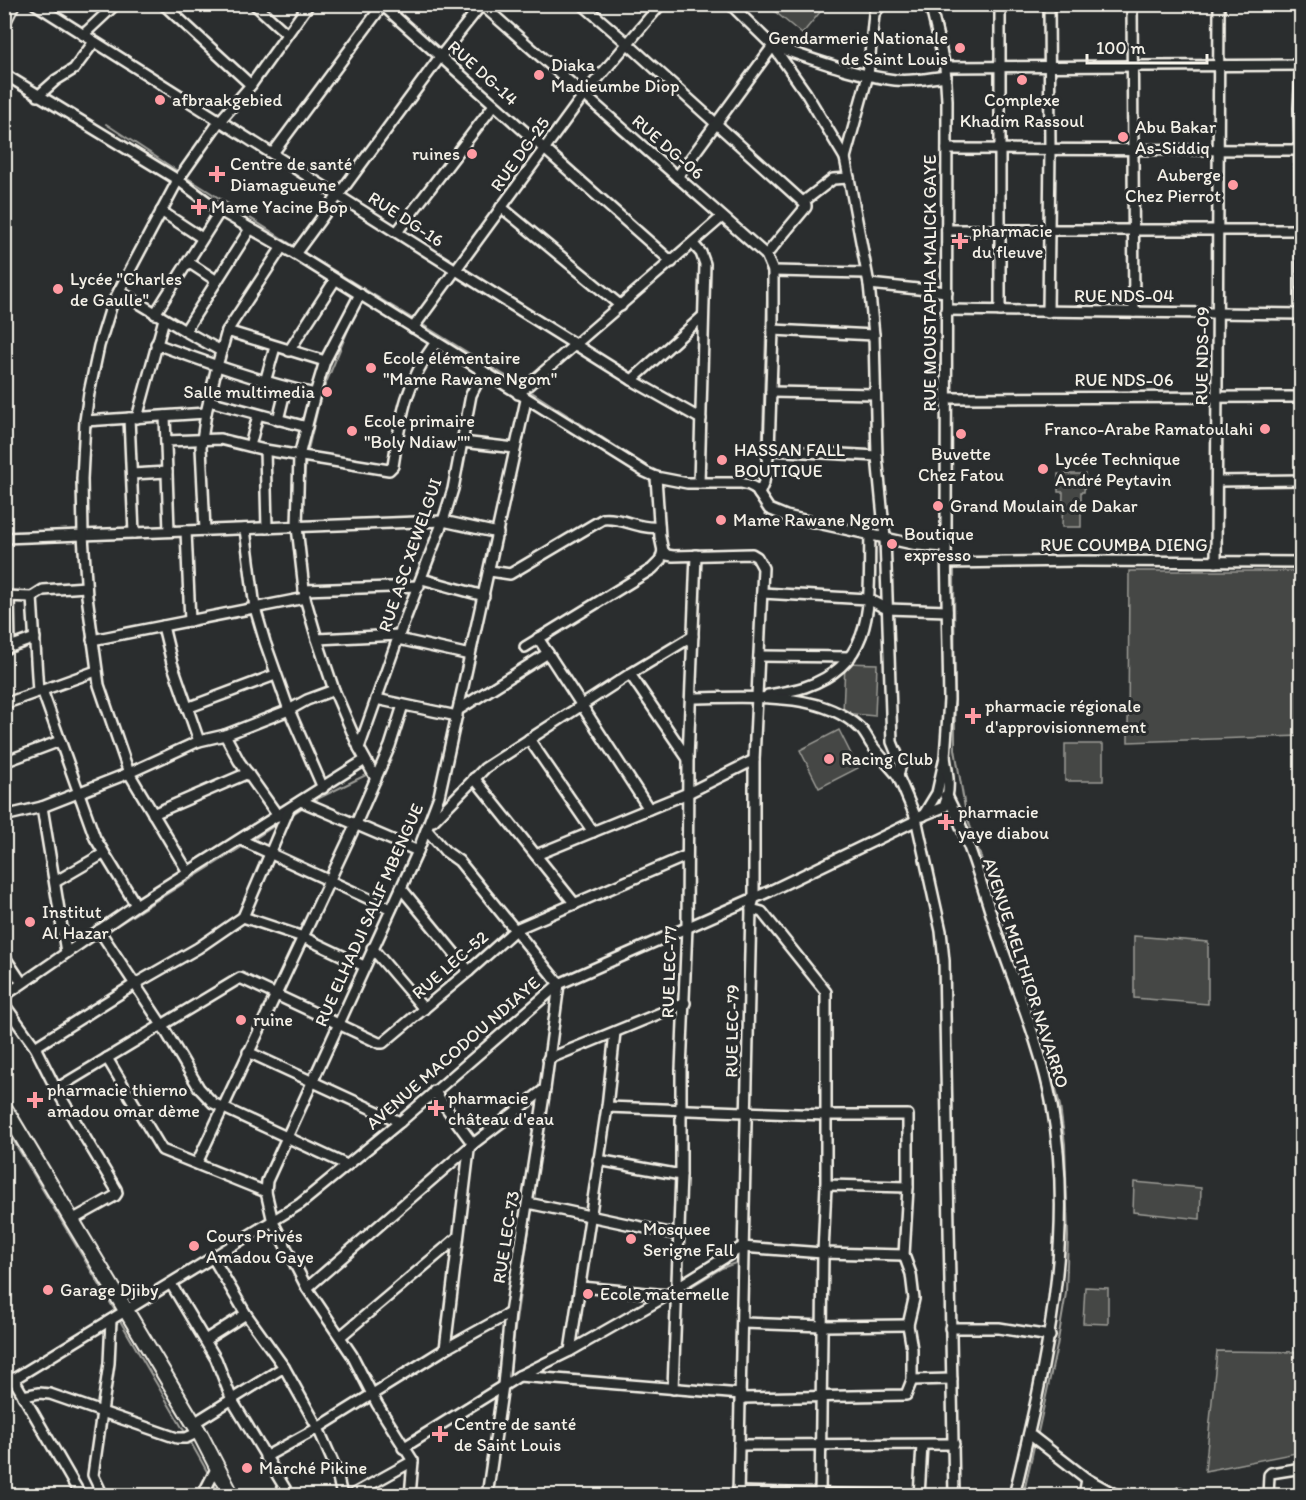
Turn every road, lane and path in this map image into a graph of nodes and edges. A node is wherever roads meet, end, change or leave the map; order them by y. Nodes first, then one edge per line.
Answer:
1 (12, 4) edge
2 (35, 4) edge
3 (116, 4) edge
4 (163, 4) edge
5 (254, 4) edge
6 (309, 4) edge
7 (582, 4) edge
8 (661, 4) edge
9 (730, 4) edge
10 (882, 4) edge
11 (930, 4) edge
12 (999, 4) edge
13 (1049, 4) edge
14 (1132, 4) edge
15 (1219, 4) edge
16 (382, 5) edge
17 (481, 5) edge
18 (4, 20) edge
19 (287, 34) junction
20 (83, 35) junction
21 (94, 42) junction
22 (627, 43) junction
23 (773, 46) junction
24 (1302, 50) edge
25 (440, 57) junction
26 (1301, 65) edge
27 (1218, 66) junction
28 (998, 68) junction
29 (1049, 68) junction
30 (1133, 68) junction
31 (945, 72) junction
32 (4, 74) edge
33 (868, 75) junction
34 (251, 85) junction
35 (38, 96) junction
36 (583, 96) junction
37 (494, 105) junction
38 (219, 122) junction
39 (716, 125) junction
40 (543, 149) junction
41 (947, 149) junction
42 (1000, 150) junction
43 (1050, 150) junction
44 (1134, 150) junction
45 (1301, 150) edge
46 (1217, 151) junction
47 (273, 153) junction
48 (845, 158) junction
49 (676, 177) junction
50 (849, 178) junction
51 (177, 180) junction
52 (338, 195) junction
53 (805, 205) junction
54 (501, 207) junction
55 (161, 211) junction
56 (220, 211) junction
57 (722, 217) junction
58 (250, 229) junction
59 (947, 230) junction
60 (1001, 230) junction
61 (1049, 230) junction
62 (1135, 230) junction
63 (1218, 230) junction
64 (1301, 230) edge
65 (397, 232) junction
66 (202, 238) junction
67 (693, 244) junction
68 (282, 247) junction
69 (295, 254) junction
70 (766, 255) junction
71 (188, 262) junction
72 (672, 262) junction
73 (456, 270) junction
74 (773, 271) junction
75 (866, 273) junction
76 (335, 280) junction
77 (217, 281) junction
78 (869, 284) junction
79 (119, 291) junction
80 (947, 292) junction
81 (360, 294) junction
82 (1302, 301) edge
83 (621, 306) junction
84 (946, 310) junction
85 (1000, 310) junction
86 (1048, 312) junction
87 (1134, 312) junction
88 (155, 314) junction
89 (1219, 314) junction
90 (1302, 314) edge
91 (703, 316) junction
92 (164, 319) junction
93 (413, 328) junction
94 (773, 330) junction
95 (184, 331) junction
96 (227, 332) junction
97 (874, 335) junction
98 (436, 342) junction
99 (156, 344) junction
100 (576, 345) junction
101 (275, 347) junction
102 (222, 351) junction
103 (289, 351) junction
104 (325, 362) junction
105 (217, 366) junction
106 (483, 371) junction
107 (633, 380) junction
108 (266, 382) junction
109 (286, 388) junction
110 (771, 392) junction
111 (315, 394) junction
112 (875, 394) junction
113 (1218, 396) junction
114 (522, 397) junction
115 (1302, 397) edge
116 (947, 398) junction
117 (209, 401) junction
118 (206, 413) junction
119 (258, 415) junction
120 (165, 416) junction
121 (133, 418) junction
122 (701, 419) junction
123 (278, 420) junction
124 (85, 421) junction
125 (307, 427) junction
126 (202, 439) junction
127 (166, 441) junction
128 (462, 442) junction
129 (250, 446) junction
130 (515, 448) junction
131 (265, 450) junction
132 (769, 450) junction
133 (299, 456) junction
134 (877, 456) junction
135 (167, 472) junction
136 (132, 474) junction
137 (656, 477) junction
138 (1302, 480) edge
139 (1217, 481) junction
140 (699, 483) junction
141 (759, 494) junction
142 (443, 521) junction
143 (297, 527) junction
144 (659, 527) junction
145 (267, 528) junction
146 (245, 529) junction
147 (205, 530) junction
148 (169, 531) junction
149 (186, 531) junction
150 (134, 533) junction
151 (498, 533) junction
152 (870, 534) junction
153 (83, 535) junction
154 (4, 538) edge
155 (885, 538) junction
156 (946, 548) junction
157 (663, 552) junction
158 (696, 555) junction
159 (1216, 562) junction
160 (1302, 562) edge
161 (947, 563) junction
162 (490, 571) junction
163 (421, 583) junction
164 (86, 587) junction
165 (762, 593) junction
166 (304, 594) junction
167 (7, 596) edge
168 (484, 596) junction
169 (32, 597) junction
170 (868, 599) junction
171 (255, 608) junction
172 (887, 609) junction
173 (947, 610) junction
174 (190, 621) junction
175 (163, 626) junction
176 (693, 636) junction
177 (398, 637) junction
178 (35, 638) junction
179 (538, 638) junction
180 (316, 639) junction
181 (92, 640) junction
182 (7, 647) edge
183 (525, 647) dead end
184 (548, 653) junction
185 (470, 655) junction
186 (759, 656) junction
187 (849, 657) junction
188 (96, 671) junction
189 (630, 674) junction
190 (275, 675) junction
191 (334, 690) junction
192 (40, 691) junction
193 (691, 698) junction
194 (757, 698) junction
195 (376, 699) junction
196 (4, 704) edge
197 (403, 705) junction
198 (582, 705) junction
199 (187, 708) junction
200 (289, 710) junction
201 (457, 713) junction
202 (225, 735) junction
203 (529, 739) junction
204 (60, 741) junction
205 (199, 741) junction
206 (359, 748) junction
207 (945, 757) junction
208 (688, 759) junction
209 (365, 760) junction
210 (754, 760) junction
211 (4, 762) edge
212 (129, 773) junction
213 (248, 773) junction
214 (898, 776) junction
215 (474, 778) junction
216 (375, 780) junction
217 (323, 788) junction
218 (78, 793) junction
219 (688, 793) junction
220 (935, 796) junction
221 (301, 801) junction
222 (946, 802) junction
223 (42, 807) junction
224 (289, 809) junction
225 (649, 809) junction
226 (5, 813) edge
227 (153, 814) junction
228 (278, 816) junction
229 (920, 817) junction
230 (355, 826) junction
231 (428, 827) junction
232 (592, 832) junction
233 (241, 840) junction
234 (418, 851) junction
235 (103, 854) junction
236 (270, 854) junction
237 (536, 855) junction
238 (686, 856) junction
239 (188, 872) junction
240 (329, 881) junction
241 (55, 882) junction
242 (402, 888) junction
243 (754, 898) junction
244 (575, 904) junction
245 (136, 905) junction
246 (391, 909) junction
247 (751, 909) junction
248 (243, 917) junction
249 (687, 927) junction
250 (516, 929) junction
251 (99, 930) junction
252 (303, 937) junction
253 (372, 948) junction
254 (66, 952) junction
255 (4, 956) edge
256 (364, 966) junction
257 (469, 971) junction
258 (22, 983) junction
259 (135, 984) junction
260 (559, 984) junction
261 (276, 994) junction
262 (4, 996) edge
263 (685, 1003) junction
264 (4, 1004) edge
265 (424, 1009) junction
266 (339, 1023) junction
267 (162, 1025) junction
268 (615, 1032) junction
269 (34, 1047) junction
270 (248, 1052) junction
271 (107, 1058) junction
272 (548, 1059) junction
273 (311, 1080) junction
274 (56, 1089) junction
275 (545, 1089) junction
276 (434, 1091) junction
277 (4, 1107) edge
278 (222, 1107) junction
279 (607, 1107) junction
280 (682, 1110) junction
281 (746, 1113) junction
282 (826, 1115) junction
283 (400, 1122) junction
284 (285, 1138) junction
285 (471, 1147) junction
286 (598, 1160) junction
287 (197, 1163) junction
288 (347, 1165) junction
289 (681, 1174) junction
290 (825, 1185) junction
291 (908, 1187) junction
292 (266, 1192) junction
293 (528, 1203) junction
294 (591, 1216) junction
295 (72, 1220) junction
296 (273, 1222) junction
297 (679, 1235) junction
298 (457, 1238) junction
299 (742, 1247) junction
300 (823, 1253) junction
301 (904, 1255) junction
302 (213, 1258) junction
303 (171, 1284) junction
304 (581, 1287) junction
305 (307, 1288) junction
306 (676, 1288) junction
307 (668, 1295) junction
308 (125, 1310) junction
309 (510, 1313) junction
310 (246, 1314) junction
311 (111, 1320) junction
312 (743, 1323) junction
313 (908, 1325) junction
314 (823, 1326) junction
315 (950, 1328) junction
316 (341, 1336) junction
317 (1050, 1336) junction
318 (205, 1340) junction
319 (445, 1349) junction
320 (570, 1351) junction
321 (284, 1367) junction
322 (519, 1376) junction
323 (13, 1378) junction
324 (952, 1379) junction
325 (912, 1380) junction
326 (4, 1385) edge
327 (503, 1385) junction
328 (672, 1389) junction
329 (372, 1393) junction
330 (23, 1396) junction
331 (741, 1396) junction
332 (820, 1397) junction
333 (232, 1400) junction
334 (101, 1412) junction
335 (196, 1427) junction
336 (318, 1428) junction
337 (1029, 1434) junction
338 (954, 1444) junction
339 (739, 1445) junction
340 (922, 1445) junction
341 (820, 1446) junction
342 (403, 1448) junction
343 (266, 1457) junction
344 (412, 1461) junction
345 (218, 1467) junction
346 (1302, 1468) edge
347 (1087, 1479) junction
348 (286, 1490) dead end
349 (738, 1494) edge
350 (820, 1495) edge
351 (919, 1495) edge
352 (81, 1496) edge
353 (103, 1496) edge
354 (202, 1496) edge
355 (232, 1496) edge
356 (342, 1496) edge
357 (350, 1496) edge
358 (410, 1496) edge
359 (487, 1496) edge
360 (928, 1496) edge
361 (954, 1496) edge
362 (1014, 1496) edge
363 (1084, 1496) edge
364 (1118, 1496) edge
365 (1268, 1496) edge

1 - 18 highway
2 - 20 street, RUE DG-16
3 - 20 street
4 - 34 street
5 - 19 street
6 - 19 street
7 - 22 street
8 - 22 street, RUE DG-25
9 - 23 street
10 - 33 street
11 - 31 street, RUE MOUSTAPHA MALICK GAYE
12 - 28 street
13 - 29 street
14 - 30 street
15 - 27 street, RUE NDS-09
16 - 25 street, RUE DG-14
16 - 47 street
17 - 25 street
17 - 36 street, RUE DG-06
19 - 34 street
20 - 21 street, RUE DG-16
21 - 35 street
21 - 38 street, RUE DG-16
22 - 36 street, RUE DG-25
22 - 39 street
23 - 33 street
23 - 39 street
23 - 48 street
24 - 26 street
25 - 37 street, RUE DG-14
25 - 52 street
26 - 27 street
26 - 45 street
27 - 30 street
27 - 46 street, RUE NDS-09
28 - 29 street
28 - 31 street
28 - 42 street
29 - 30 street
29 - 43 street
30 - 44 street
31 - 33 street
31 - 41 street, RUE MOUSTAPHA MALICK GAYE
32 - 35 street
33 - 48 street
34 - 38 street
35 - 51 street
36 - 40 street, RUE DG-25
36 - 49 street, RUE DG-06
37 - 40 street, RUE DG-14
37 - 65 street
38 - 47 street, RUE DG-16
38 - 51 street
39 - 49 street
39 - 53 street
40 - 54 street, RUE DG-25
40 - 72 street, RUE DG-14
41 - 42 street
41 - 59 street, RUE MOUSTAPHA MALICK GAYE
42 - 43 street
42 - 60 street
43 - 44 street
43 - 61 street
44 - 46 street
44 - 62 street
45 - 46 street
45 - 64 street
46 - 63 street, RUE NDS-09
47 - 52 street, RUE DG-16
48 - 50 street
49 - 57 street, RUE DG-06
50 - 53 street
50 - 75 street
51 - 55 street
51 - 56 street
52 - 65 street, RUE DG-16
52 - 69 street
53 - 70 street
54 - 73 street, RUE DG-25
54 - 83 street
55 - 66 street
55 - 79 street
56 - 58 street
56 - 66 street
57 - 67 street
57 - 70 street, RUE DG-06
58 - 68 street
58 - 77 street
59 - 60 street
59 - 80 street, RUE MOUSTAPHA MALICK GAYE
60 - 61 street
60 - 85 street
61 - 62 street
61 - 86 street
62 - 63 street
62 - 87 street
63 - 64 street
63 - 89 street, RUE NDS-09
64 - 82 street
65 - 73 street, RUE DG-16
66 - 71 street
67 - 72 street
67 - 91 street
68 - 69 street
68 - 96 street
69 - 76 street
70 - 74 street, RUE DG-06
71 - 77 street
71 - 88 street
72 - 83 street
73 - 93 street, RUE DG-25
73 - 100 street, RUE DG-16
74 - 75 street
74 - 94 street
75 - 78 street
76 - 81 street
76 - 103 street
77 - 95 street
78 - 80 street
78 - 97 street
79 - 88 street
79 - 124 street
80 - 84 street, RUE MOUSTAPHA MALICK GAYE
81 - 93 street
81 - 104 street
83 - 100 street
84 - 85 street, RUE NDS-04
84 - 116 street, RUE MOUSTAPHA MALICK GAYE
85 - 86 street, RUE NDS-04
86 - 87 street, RUE NDS-04
87 - 89 street, RUE NDS-04
88 - 92 street
89 - 90 street, RUE NDS-04
89 - 113 street, RUE NDS-09
91 - 107 street
91 - 122 street
92 - 95 street
92 - 99 street
93 - 98 street
94 - 97 street
94 - 110 street
95 - 102 street
96 - 101 street
96 - 102 street
97 - 112 street
98 - 106 street
98 - 133 street
99 - 105 street
99 - 121 street
100 - 107 street, RUE DG-16
100 - 114 street
101 - 103 street
101 - 108 street
102 - 105 street
103 - 104 street
104 - 111 street
105 - 108 street
105 - 117 street
106 - 114 street
106 - 128 street, RUE ASC XEWELGUI
107 - 122 street, RUE DG-16
108 - 109 street
109 - 111 street
109 - 123 street
110 - 112 street
110 - 132 street
111 - 125 street
112 - 134 street
113 - 115 street, RUE NDS-06
113 - 116 street, RUE NDS-06
113 - 139 street, RUE NDS-09
114 - 130 street, RUE ELHADJI SALIF MBENGUE
114 - 137 street
116 - 156 street, RUE MOUSTAPHA MALICK GAYE
117 - 118 street
117 - 119 street
118 - 120 street
118 - 126 street
119 - 123 street
119 - 129 street
120 - 121 street
120 - 127 street
121 - 124 street
121 - 136 street
122 - 140 street
123 - 125 street
124 - 153 street
125 - 133 street
126 - 127 street
126 - 129 street
126 - 147 street
127 - 135 street
128 - 130 street
128 - 142 street, RUE ASC XEWELGUI
129 - 131 street
130 - 151 street, RUE ELHADJI SALIF MBENGUE
131 - 133 street
131 - 145 street
132 - 134 street
132 - 141 street
133 - 143 street
134 - 155 street
135 - 136 street
135 - 148 street
136 - 150 street
137 - 140 street
137 - 144 street
138 - 139 street
139 - 159 street, RUE NDS-09
140 - 141 street
141 - 152 street
142 - 143 street
142 - 151 street
142 - 163 street, RUE ASC XEWELGUI
143 - 145 street
143 - 166 street
144 - 157 street
144 - 162 street
145 - 146 street
146 - 147 street
146 - 171 street
147 - 149 street
148 - 149 street
148 - 150 street
149 - 174 street
150 - 153 street
151 - 162 street, RUE ELHADJI SALIF MBENGUE
152 - 155 street
152 - 170 street
153 - 154 street
153 - 164 street
155 - 156 street
155 - 172 street
156 - 161 street, RUE MOUSTAPHA MALICK GAYE
157 - 158 street
157 - 179 street
158 - 165 street, RUE LEC-79
158 - 176 street, RUE LEC-77
159 - 160 street, RUE COUMBA DIENG
159 - 161 street, RUE COUMBA DIENG
161 - 173 street, RUE MOUSTAPHA MALICK GAYE
162 - 168 street, RUE ELHADJI SALIF MBENGUE
163 - 166 street
163 - 168 street
163 - 177 street, RUE ASC XEWELGUI
164 - 169 street
164 - 181 street
165 - 170 street
165 - 186 street, RUE LEC-79
166 - 171 street
166 - 180 street
167 - 169 street
167 - 182 street
168 - 185 street, RUE ELHADJI SALIF MBENGUE
169 - 178 street
170 - 172 street
170 - 187 street
171 - 174 street
171 - 190 street
172 - 173 street
172 - 214 street
173 - 207 street, RUE MOUSTAPHA MALICK GAYE
174 - 175 street
175 - 181 street
175 - 199 street
176 - 189 street
176 - 193 street, RUE LEC-77
177 - 180 street
177 - 185 street
177 - 195 street, RUE ASC XEWELGUI
178 - 182 street
178 - 192 street
179 - 183 street
179 - 184 street
180 - 191 street
181 - 188 street
184 - 198 street
184 - 201 street
185 - 201 street, RUE ELHADJI SALIF MBENGUE
186 - 187 street
186 - 194 street, RUE LEC-79
187 - 194 street
188 - 192 street
188 - 212 street
189 - 198 street
189 - 208 street
190 - 199 street
190 - 200 street
191 - 200 street
191 - 206 street
192 - 196 street
192 - 204 street
193 - 194 street
193 - 208 street, RUE LEC-77
194 - 210 street, RUE LEC-79
194 - 214 street
195 - 197 street
195 - 206 street, RUE ASC XEWELGUI
197 - 201 street
197 - 216 street
198 - 203 street
198 - 225 street
199 - 205 street
200 - 202 street
200 - 217 street
201 - 231 street, RUE ELHADJI SALIF MBENGUE
202 - 205 street
202 - 213 street
203 - 215 street
203 - 232 street
204 - 211 street
204 - 218 street
205 - 212 street
206 - 209 street
207 - 220 street
207 - 222 street
208 - 219 street, RUE LEC-77
209 - 216 street
209 - 217 street
210 - 219 street
210 - 243 street, RUE LEC-79
212 - 218 street
212 - 227 street
213 - 227 street
213 - 228 street
214 - 229 street
215 - 231 street
215 - 237 street
216 - 230 street
217 - 221 street
218 - 223 street
218 - 235 street
219 - 225 street
219 - 238 street, RUE LEC-77
220 - 222 street
220 - 229 street
221 - 224 street
221 - 230 street
222 - 229 street, AVENUE MACODOU NDIAYE
222 - 317 street, AVENUE MELTHIOR NAVARRO
223 - 226 street
223 - 241 street
224 - 228 street
224 - 236 street
225 - 232 street
227 - 239 street
228 - 233 street
229 - 243 street, AVENUE MACODOU NDIAYE
229 - 315 street
230 - 234 street
230 - 240 street
231 - 234 street, RUE ELHADJI SALIF MBENGUE
231 - 250 street
232 - 237 street
233 - 236 street
233 - 239 street
234 - 242 street, RUE ELHADJI SALIF MBENGUE
235 - 241 street
235 - 245 street
236 - 240 street
236 - 248 street
237 - 244 street
238 - 244 street, RUE LEC-52
238 - 249 street, RUE LEC-77
239 - 245 street
240 - 246 street
240 - 252 street
241 - 254 street
242 - 246 street, RUE ELHADJI SALIF MBENGUE
242 - 257 street
243 - 247 street, RUE LEC-79
243 - 249 street, AVENUE MACODOU NDIAYE
244 - 250 street, RUE LEC-52
245 - 251 street
246 - 253 street, RUE ELHADJI SALIF MBENGUE
247 - 281 street, RUE LEC-79
247 - 282 street
248 - 252 street
248 - 259 street
249 - 260 street, AVENUE MACODOU NDIAYE
249 - 263 street, RUE LEC-77
250 - 257 street, RUE LEC-52
250 - 260 street
251 - 254 street
251 - 259 street
252 - 256 street
252 - 261 street
253 - 256 street, RUE ELHADJI SALIF MBENGUE
253 - 265 street
254 - 258 street
255 - 258 street
256 - 266 street, RUE ELHADJI SALIF MBENGUE
257 - 265 street, RUE LEC-52
258 - 262 street
259 - 267 street
259 - 269 street
260 - 272 street, RUE LEC-73
260 - 276 street, AVENUE MACODOU NDIAYE
261 - 266 street, RUE LEC-52
261 - 267 street, RUE LEC-52
261 - 270 street
263 - 268 street
263 - 280 street, RUE LEC-77
264 - 269 street
265 - 266 street, RUE LEC-52
266 - 273 street, RUE ELHADJI SALIF MBENGUE
267 - 271 street
267 - 278 street
268 - 272 street
268 - 279 street
269 - 274 street
270 - 273 street
270 - 278 street
271 - 274 street
271 - 287 street
272 - 275 street, RUE LEC-73
273 - 283 street
273 - 284 street, RUE ELHADJI SALIF MBENGUE
274 - 295 street
275 - 285 street
275 - 293 street, RUE LEC-73
276 - 283 street, AVENUE MACODOU NDIAYE
276 - 285 street
277 - 295 highway
278 - 284 street
278 - 287 street
279 - 280 street
279 - 286 street
280 - 281 street
280 - 289 street, RUE LEC-77
281 - 282 street
281 - 299 street, RUE LEC-79
282 - 290 street
282 - 291 street
283 - 288 street, AVENUE MACODOU NDIAYE
284 - 288 street
284 - 292 street, RUE ELHADJI SALIF MBENGUE
285 - 298 street
285 - 305 street
286 - 289 street
286 - 294 street
287 - 292 street
288 - 296 street, AVENUE MACODOU NDIAYE
289 - 297 street, RUE LEC-77
290 - 291 street
290 - 300 street
291 - 301 street
292 - 296 street, RUE ELHADJI SALIF MBENGUE
293 - 294 street
293 - 309 street, RUE LEC-73
294 - 297 street
294 - 304 street
295 - 308 highway
296 - 302 street, AVENUE MACODOU NDIAYE
296 - 305 street, RUE ELHADJI SALIF MBENGUE
297 - 306 street, RUE LEC-77
298 - 316 street
298 - 319 street
299 - 300 street
299 - 306 street
299 - 312 street, RUE LEC-79
300 - 301 street
300 - 314 street
301 - 313 street
302 - 303 street, AVENUE MACODOU NDIAYE
302 - 310 street
303 - 308 street, AVENUE MACODOU NDIAYE
303 - 318 street
304 - 307 street
304 - 320 street
305 - 316 street, RUE ELHADJI SALIF MBENGUE
306 - 307 street
306 - 328 street, RUE LEC-77
307 - 320 street
308 - 311 street, AVENUE MACODOU NDIAYE
308 - 335 highway
309 - 319 street
309 - 327 street, RUE LEC-73
310 - 318 street
310 - 321 street
311 - 323 street, AVENUE MACODOU NDIAYE
311 - 334 street
312 - 314 street
312 - 331 street, RUE LEC-79
313 - 314 street
313 - 325 street
314 - 332 street
315 - 317 street
315 - 324 street
316 - 329 street, RUE ELHADJI SALIF MBENGUE
317 - 337 street, AVENUE MELTHIOR NAVARRO
318 - 333 street
319 - 329 street
320 - 322 street
321 - 333 street
321 - 336 street
322 - 327 street
322 - 328 street
323 - 326 street, AVENUE MACODOU NDIAYE
323 - 330 street
324 - 325 street
324 - 338 street
325 - 332 street
327 - 342 street
327 - 359 street, RUE LEC-73
328 - 331 street
329 - 336 street
329 - 342 street, RUE ELHADJI SALIF MBENGUE
330 - 334 street
330 - 352 street
331 - 332 street
331 - 339 street, RUE LEC-79
332 - 341 street
333 - 335 street
333 - 343 street
334 - 335 street
334 - 353 street
335 - 345 highway
336 - 343 street
336 - 356 street
337 - 347 street
337 - 362 street, AVENUE MELTHIOR NAVARRO
338 - 340 street
338 - 361 street
339 - 341 street
339 - 349 street, RUE LEC-79
340 - 341 street
340 - 351 street
341 - 350 street
342 - 344 street, RUE ELHADJI SALIF MBENGUE
343 - 348 street
344 - 357 street
344 - 358 street
345 - 354 street
345 - 355 highway
346 - 365 street
347 - 363 street
347 - 364 street
349 - 350 street
350 - 351 street
351 - 360 street

